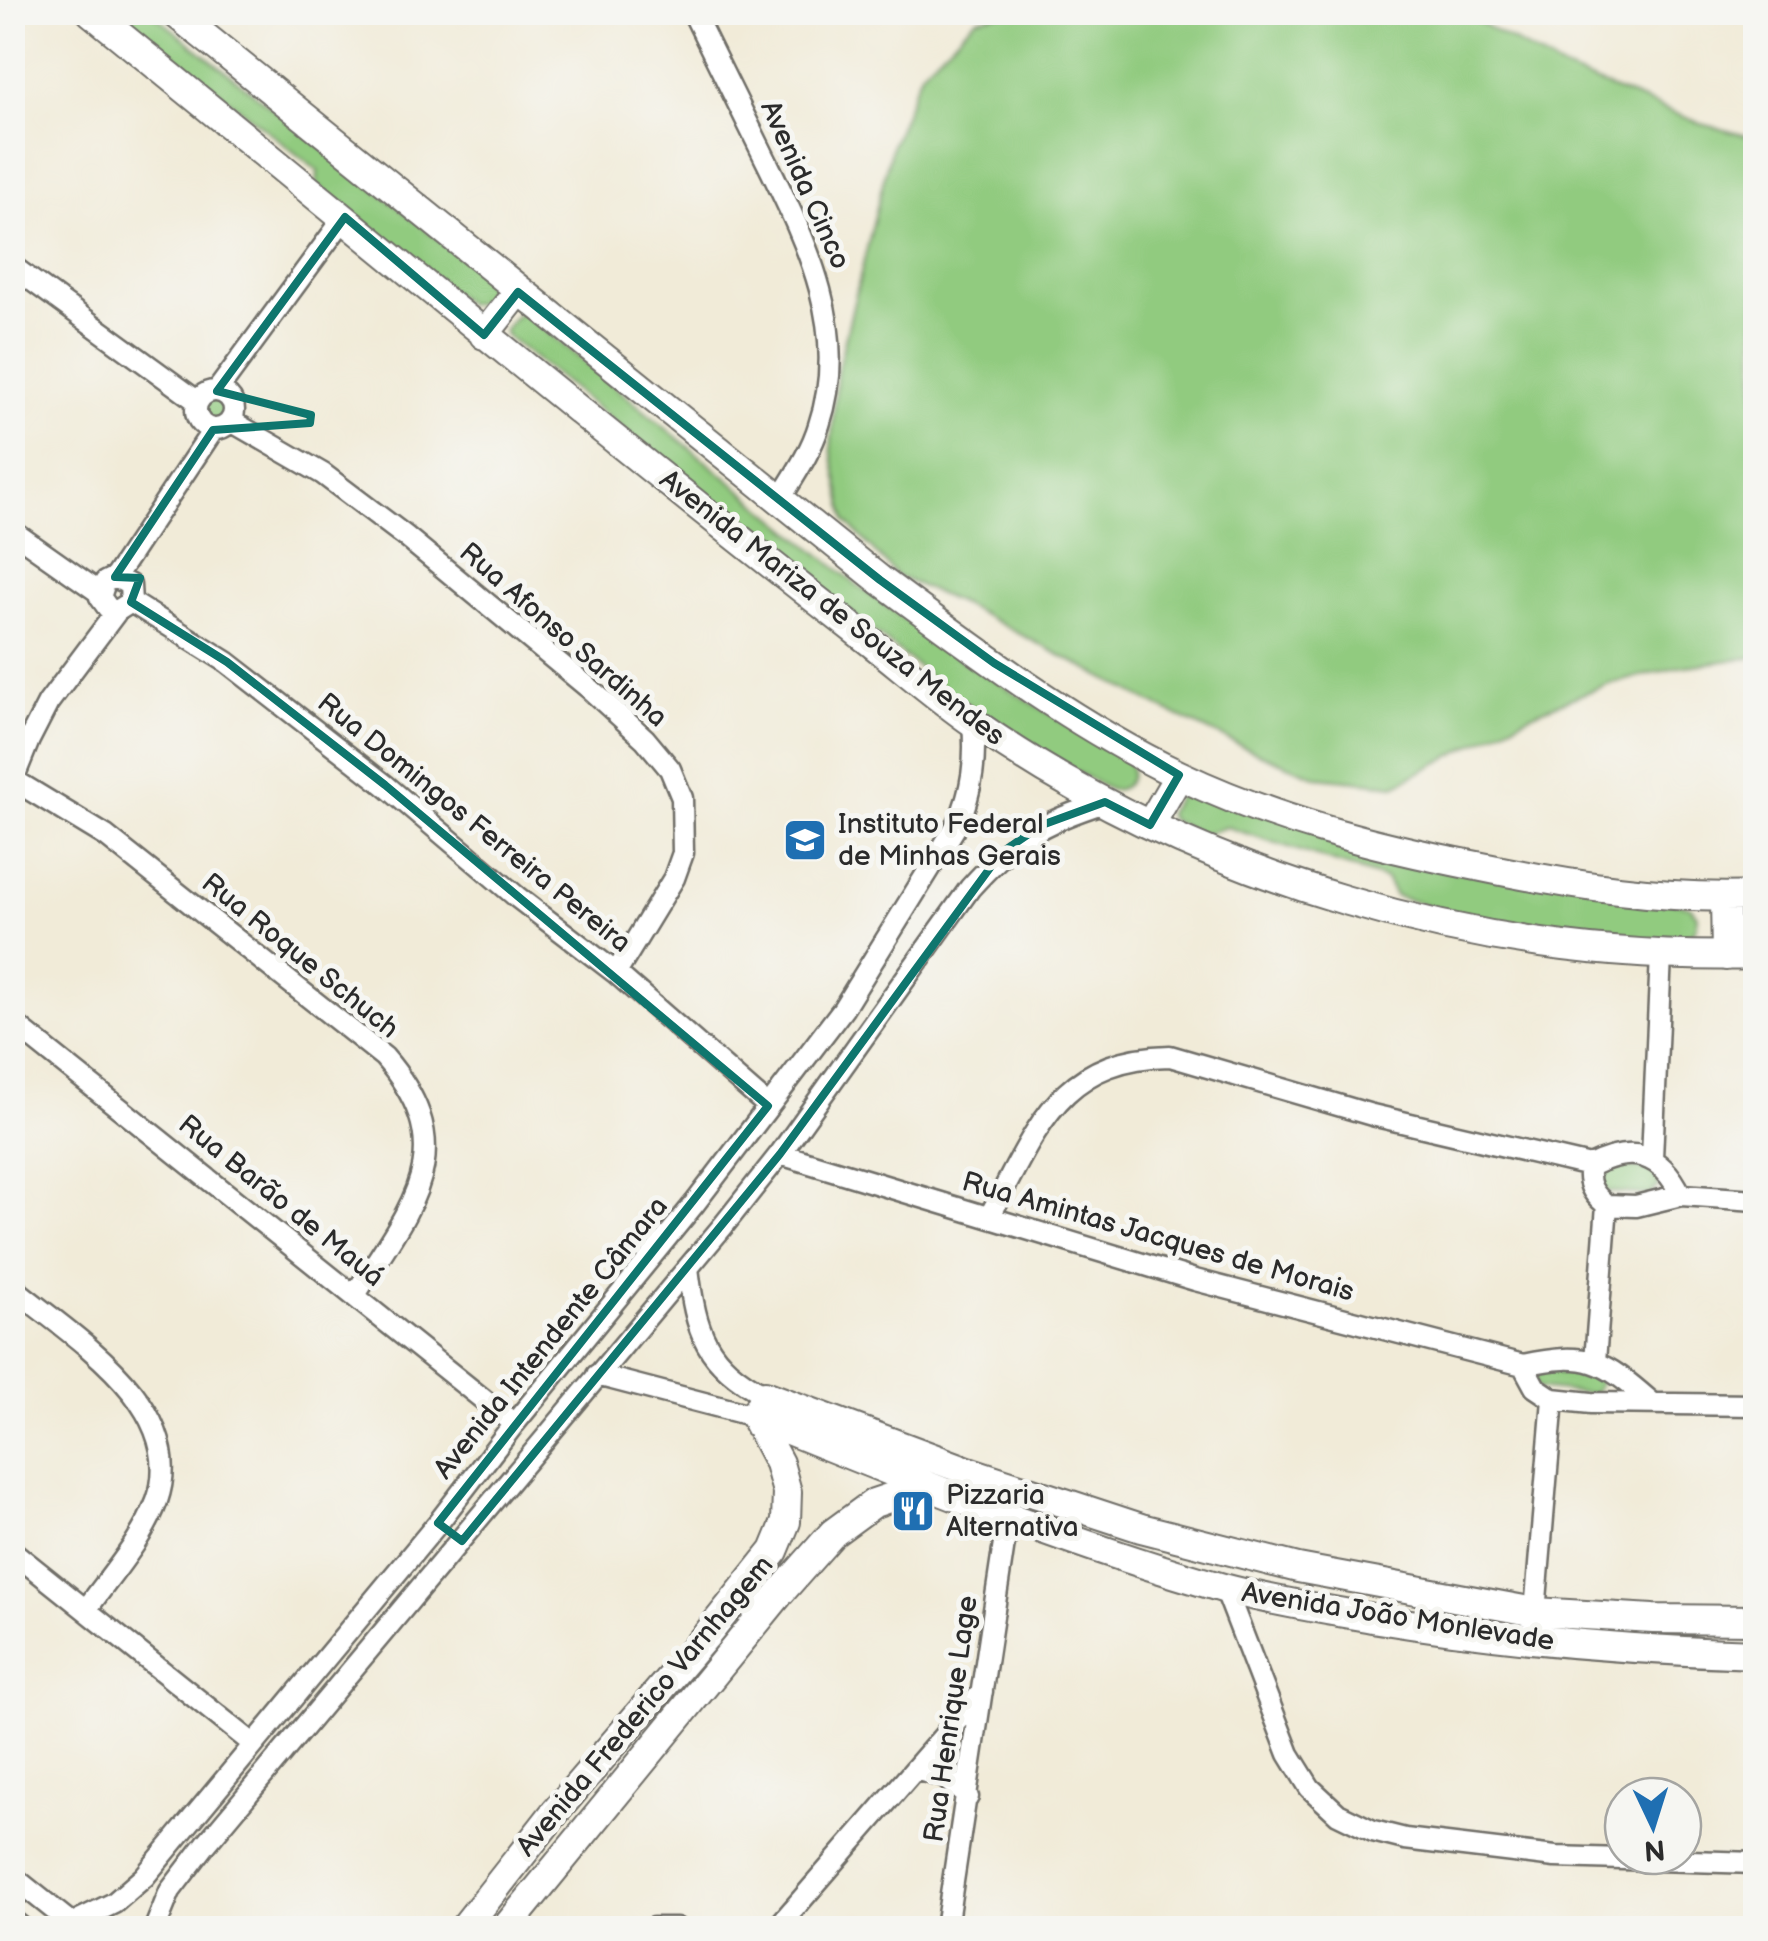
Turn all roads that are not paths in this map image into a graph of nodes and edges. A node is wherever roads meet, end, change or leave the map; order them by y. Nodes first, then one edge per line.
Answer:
1 (91, 12) edge
2 (174, 12) edge
3 (693, 12) edge
4 (344, 217) junction
5 (12, 266) edge
6 (518, 292) junction
7 (484, 335) junction
8 (217, 391) junction
9 (198, 401) junction
10 (222, 426) junction
11 (780, 499) junction
12 (12, 531) edge
13 (115, 578) junction
14 (100, 593) junction
15 (124, 606) junction
16 (973, 722) junction
17 (1180, 775) junction
18 (13, 780) edge
19 (1105, 802) junction
20 (1150, 825) junction
21 (1756, 896) edge
22 (1724, 898) junction
23 (1756, 955) edge
24 (1662, 956) junction
25 (1726, 956) junction
26 (616, 972) junction
27 (843, 1009) junction
28 (12, 1022) edge
29 (869, 1028) junction
30 (768, 1106) junction
31 (780, 1154) junction
32 (1652, 1158) junction
33 (1590, 1166) junction
34 (1682, 1196) junction
35 (1756, 1200) edge
36 (695, 1203) junction
37 (1608, 1205) junction
38 (989, 1217) junction
39 (723, 1226) junction
40 (688, 1268) junction
41 (12, 1286) edge
42 (355, 1295) junction
43 (1595, 1361) junction
44 (1523, 1365) junction
45 (597, 1375) junction
46 (1553, 1399) junction
47 (1652, 1402) junction
48 (1756, 1405) edge
49 (760, 1406) junction
50 (514, 1424) junction
51 (924, 1486) junction
52 (1008, 1517) junction
53 (438, 1523) junction
54 (1141, 1528) junction
55 (462, 1542) junction
56 (12, 1552) edge
57 (1127, 1556) junction
58 (757, 1574) junction
59 (1225, 1588) junction
60 (779, 1594) junction
61 (86, 1610) junction
62 (1535, 1612) junction
63 (1653, 1619) junction
64 (1756, 1620) edge
65 (1648, 1651) junction
66 (1756, 1654) edge
67 (982, 1692) junction
68 (252, 1743) junction
69 (914, 1769) junction
70 (968, 1797) junction
71 (186, 1827) junction
72 (206, 1844) junction
73 (1756, 1863) edge
74 (12, 1876) edge
75 (12, 1920) edge
76 (74, 1926) edge
77 (22, 1928) edge
78 (155, 1928) edge
79 (464, 1928) edge
80 (506, 1928) edge
81 (653, 1928) edge
82 (676, 1928) edge
83 (776, 1928) edge
84 (946, 1928) edge

1 - 4 main road, Avenida Mariza de Souza Mendes
2 - 6 main road, Avenida Mariza de Souza Mendes
3 - 11 street, Avenida Cinco
4 - 7 main road, Avenida Mariza de Souza Mendes
4 - 8 street
5 - 9 street
6 - 7 main road
6 - 11 main road, Avenida Mariza de Souza Mendes
7 - 16 main road, Avenida Mariza de Souza Mendes
8 - 9 street
8 - 10 street
9 - 10 street
10 - 13 street
10 - 26 street, Rua Afonso Sardinha
11 - 17 main road, Avenida Mariza de Souza Mendes
12 - 14 street
13 - 14 street
13 - 15 street
14 - 15 street
15 - 18 street
15 - 26 street, Rua Domingos Ferreira Pereira
16 - 19 main road, Avenida Mariza de Souza Mendes
16 - 27 street, Avenida Intendente Câmara
17 - 20 main road
17 - 22 main road, Avenida Mariza de Souza Mendes
18 - 42 street, Rua Roque Schuch
19 - 20 main road, Avenida Mariza de Souza Mendes
19 - 29 street
20 - 24 main road, Avenida Mariza de Souza Mendes
21 - 22 main road, Avenida Mariza de Souza Mendes
22 - 25 main road
23 - 25 main road, Avenida Mariza de Souza Mendes
24 - 25 main road, Avenida Mariza de Souza Mendes
24 - 32 street
26 - 30 street, Rua Domingos Ferreira Pereira
27 - 29 street
27 - 30 street, Avenida Intendente Câmara
28 - 42 street, Rua Barão de Mauá
29 - 31 street
30 - 36 street, Avenida Intendente Câmara
31 - 38 street, Rua Amintas Jacques de Morais
31 - 39 street
32 - 33 street
32 - 34 street
33 - 37 street
33 - 38 street
34 - 35 street
34 - 37 street
36 - 39 street
36 - 50 street, Avenida Intendente Câmara
37 - 43 street
38 - 44 street, Rua Amintas Jacques de Morais
39 - 40 street
40 - 45 street
40 - 49 street, Avenida João Monlevade
41 - 61 street
42 - 50 street, Rua Barão de Mauá
43 - 44 street, Rua Amintas Jacques de Morais
43 - 47 street
44 - 46 street
45 - 49 street, Avenida João Monlevade
45 - 55 street
46 - 47 street
46 - 62 street
47 - 48 street
49 - 51 main road, Avenida João Monlevade
49 - 54 main road, Avenida João Monlevade
49 - 58 main road, Avenida Frederico Varnhagem
50 - 53 street, Avenida Intendente Câmara
51 - 52 main road, Avenida João Monlevade
51 - 60 main road, Avenida Frederico Varnhagem
52 - 57 main road, Avenida João Monlevade
52 - 67 street, Rua Henrique Lage
53 - 55 street
53 - 68 street, Avenida Intendente Câmara
54 - 57 main road
54 - 62 main road, Avenida João Monlevade
55 - 72 street
56 - 61 street
57 - 59 main road, Avenida João Monlevade
58 - 60 main road
58 - 79 main road, Avenida Frederico Varnhagem
59 - 65 main road, Avenida João Monlevade
59 - 73 street
60 - 80 main road, Avenida Frederico Varnhagem
61 - 68 street
62 - 63 main road, Avenida João Monlevade
63 - 64 main road, Avenida João Monlevade
63 - 65 main road
65 - 66 main road, Avenida João Monlevade
67 - 69 street
67 - 70 street, Rua Henrique Lage
68 - 71 street, Avenida Intendente Câmara
69 - 70 street
69 - 83 street
70 - 84 street, Rua Henrique Lage
71 - 72 street
71 - 76 street, Avenida Intendente Câmara
72 - 78 street
74 - 76 street
75 - 77 street
81 - 82 street

